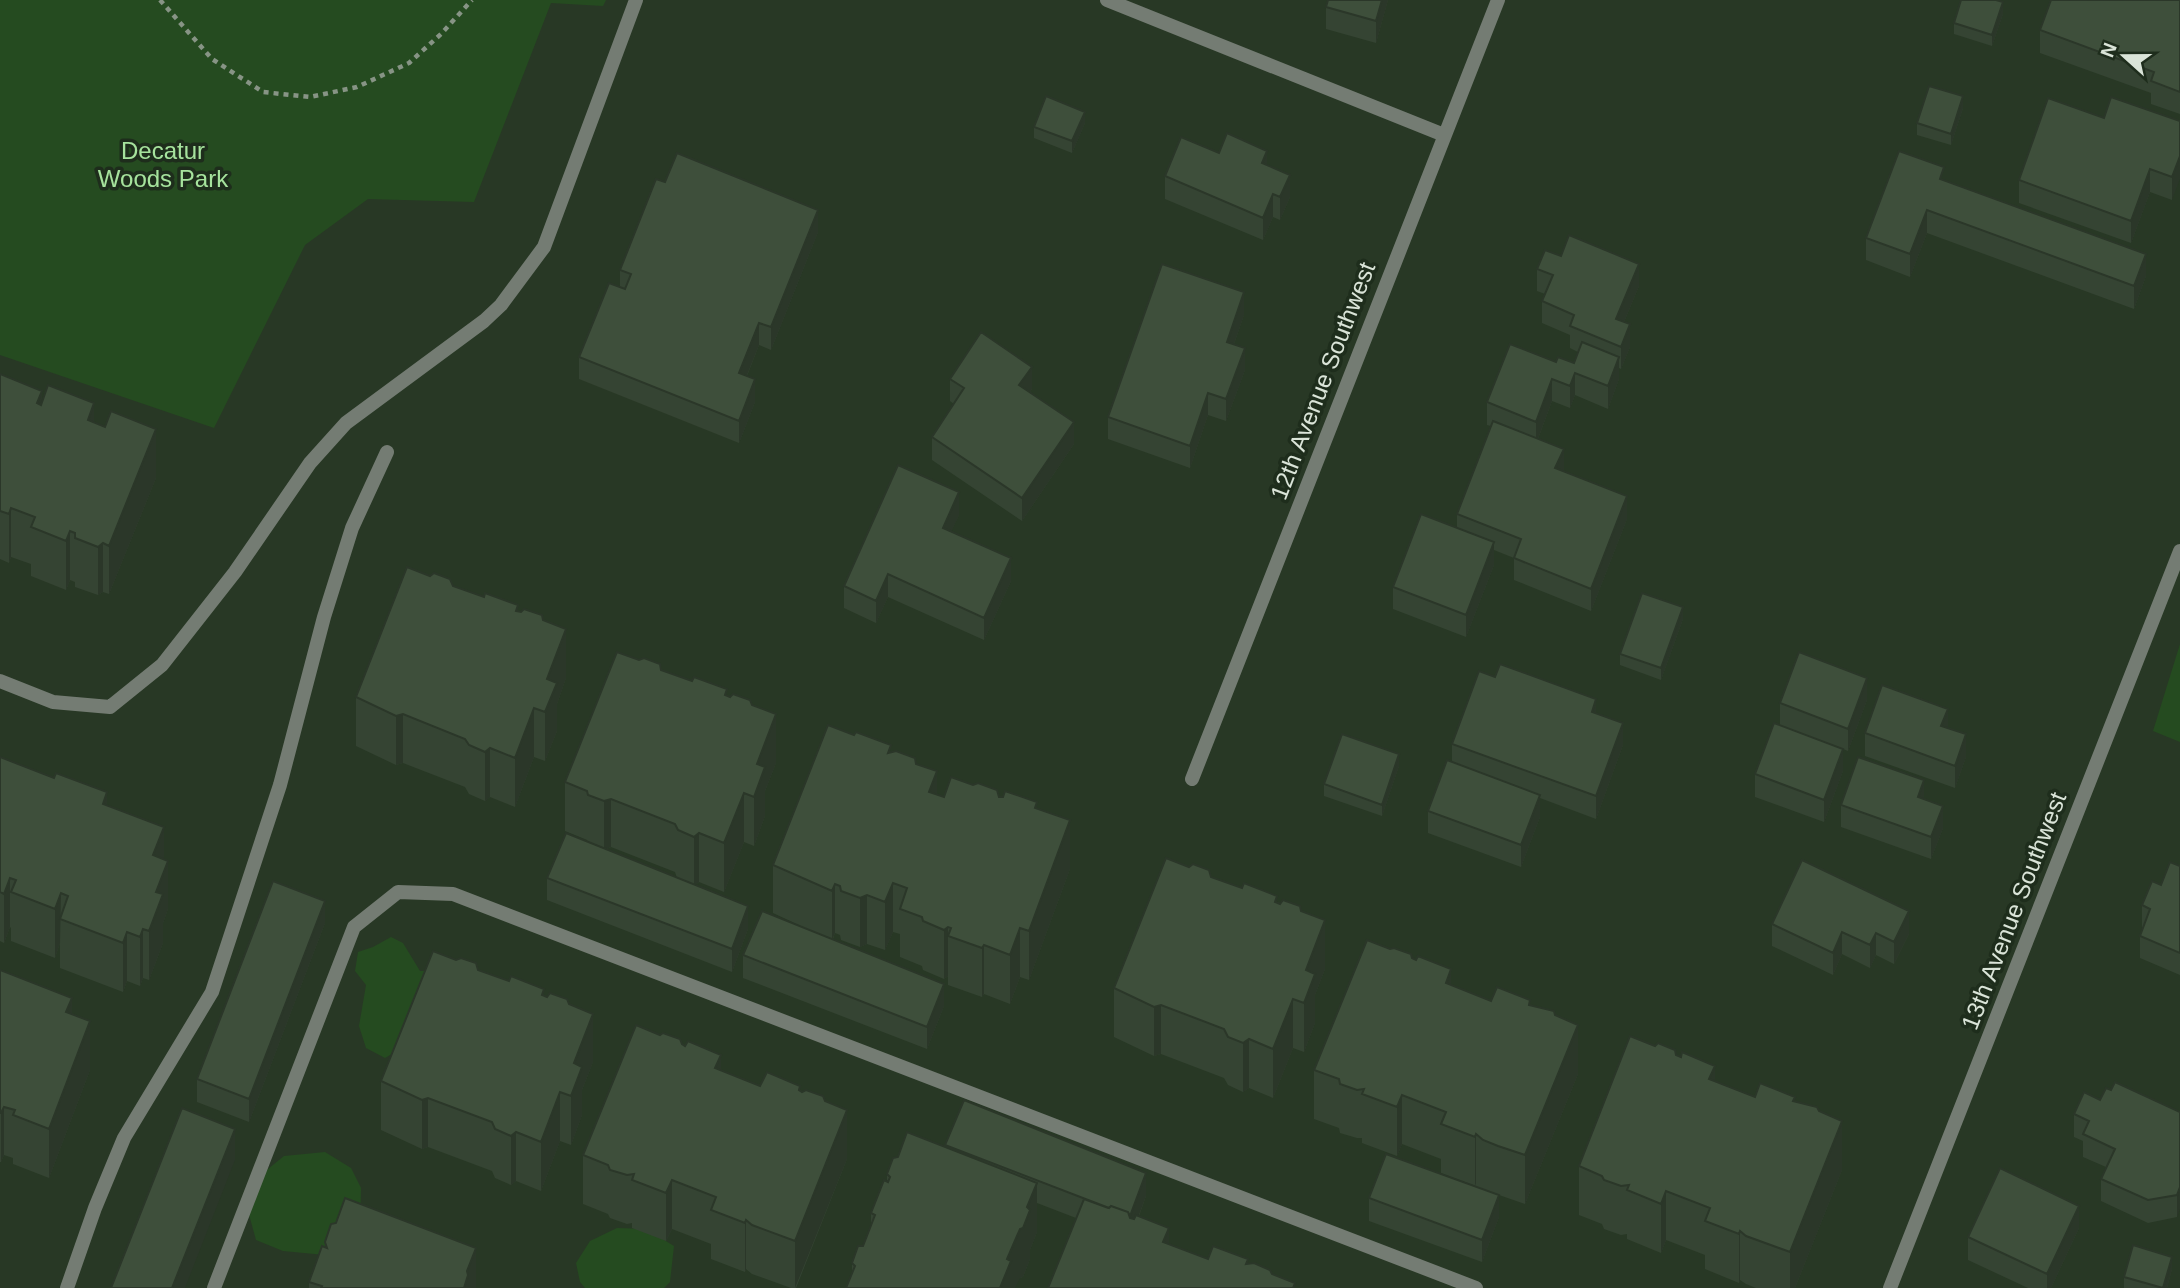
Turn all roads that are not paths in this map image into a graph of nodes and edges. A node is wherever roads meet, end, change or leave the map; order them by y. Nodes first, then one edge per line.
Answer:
1 (636, 0) edge
2 (1107, 0) edge
3 (1498, 0) edge
4 (1444, 135) junction
5 (387, 452) dead end
6 (2180, 551) edge
7 (0, 681) edge
8 (1192, 779) dead end
9 (67, 1288) edge
10 (214, 1288) edge
11 (1476, 1288) edge
12 (1890, 1288) edge

1 - 7 street
2 - 4 street
3 - 4 street, 12th Avenue Southwest
4 - 8 street, 12th Avenue Southwest
5 - 9 street
6 - 12 street, 13th Avenue Southwest
10 - 11 street

